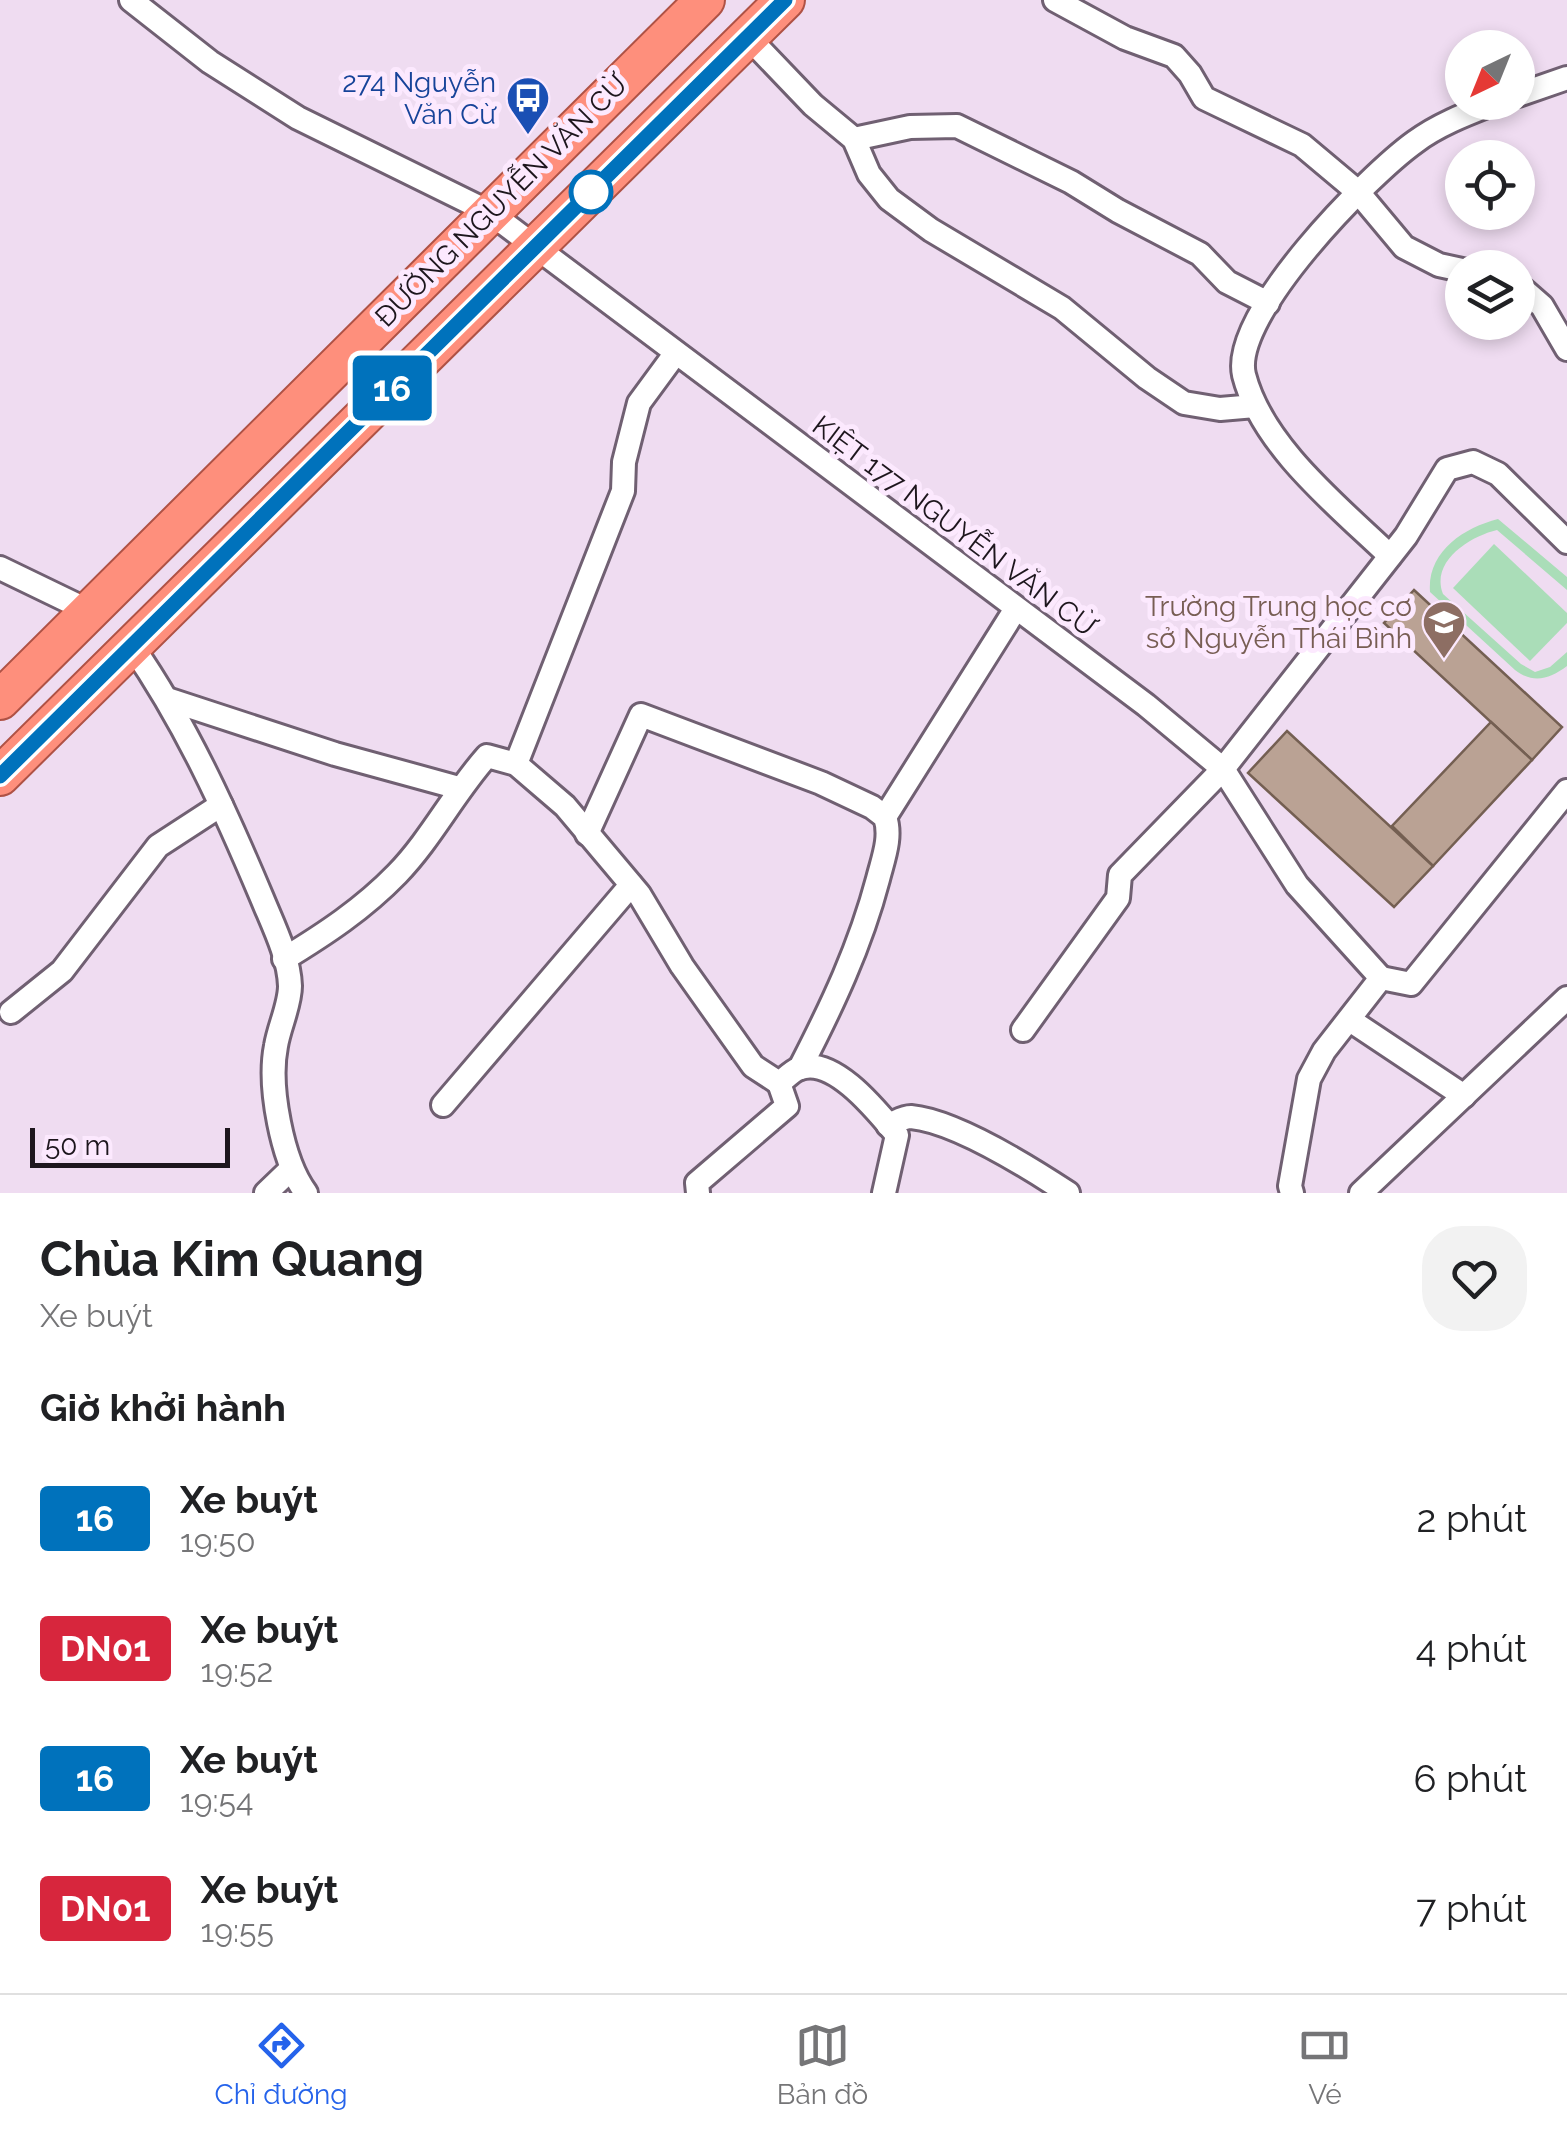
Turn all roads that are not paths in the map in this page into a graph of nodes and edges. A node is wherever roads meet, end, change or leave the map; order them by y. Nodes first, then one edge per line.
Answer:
1 (130, 0) edge
2 (705, 0) edge
3 (785, 0) edge
4 (1055, 0) edge
5 (748, 37) junction
6 (1567, 78) edge
7 (1535, 89) edge
8 (1458, 120) edge
9 (854, 139) junction
10 (1358, 192) junction
11 (489, 212) junction
12 (534, 248) junction
13 (1445, 266) edge
14 (1535, 300) edge
15 (1268, 303) junction
16 (1567, 349) edge
17 (674, 354) junction
18 (1254, 406) junction
19 (1567, 542) edge
20 (1390, 556) junction
21 (0, 568) edge
22 (1014, 610) junction
23 (89, 611) junction
24 (132, 646) junction
25 (0, 700) edge
26 (170, 700) junction
27 (516, 764) junction
28 (1223, 769) junction
29 (0, 776) edge
30 (459, 788) junction
31 (1567, 791) edge
32 (222, 806) junction
33 (885, 817) junction
34 (587, 834) junction
35 (630, 885) junction
36 (284, 958) junction
37 (1381, 978) junction
38 (1567, 998) edge
39 (11, 1012) dead end
40 (1350, 1020) junction
41 (1024, 1030) dead end
42 (800, 1068) junction
43 (779, 1083) junction
44 (1464, 1096) junction
45 (443, 1105) dead end
46 (888, 1124) junction
47 (291, 1169) junction
48 (266, 1193) edge
49 (306, 1193) edge
50 (698, 1193) edge
51 (884, 1193) edge
52 (1068, 1193) edge
53 (1292, 1193) edge
54 (1361, 1193) edge

1 - 11 street, KIỆT 177 NGUYỄN VĂN CỪ
2 - 11 highway, ĐƯỜNG NGUYỄN VĂN CỪ
3 - 5 highway, ĐƯỜNG NGUYỄN VĂN CỪ
4 - 10 street
5 - 9 street
5 - 12 highway, ĐƯỜNG NGUYỄN VĂN CỪ
6 - 7 street
8 - 10 street
9 - 15 street
9 - 18 street
10 - 13 street
10 - 15 street
11 - 12 street, KIỆT 177 NGUYỄN VĂN CỪ
11 - 23 highway, ĐƯỜNG NGUYỄN VĂN CỪ
12 - 17 street, KIỆT 177 NGUYỄN VĂN CỪ
12 - 24 highway, ĐƯỜNG NGUYỄN VĂN CỪ
14 - 16 street
15 - 18 street
17 - 22 street, KIỆT 177 NGUYỄN VĂN CỪ
17 - 27 street
18 - 20 street
19 - 20 street
20 - 28 street
21 - 23 street
22 - 28 street, KIỆT 177 NGUYỄN VĂN CỪ
22 - 33 street
23 - 25 highway, ĐƯỜNG NGUYỄN VĂN CỪ
24 - 26 street
24 - 29 highway, ĐƯỜNG NGUYỄN VĂN CỪ
26 - 30 street
26 - 32 street
27 - 30 street
27 - 34 street
28 - 37 street, KIỆT 177 NGUYỄN VĂN CỪ
28 - 41 street
30 - 36 street
31 - 37 street
32 - 36 street
32 - 39 street
33 - 34 street
33 - 42 street
34 - 35 street
35 - 43 street
35 - 45 street
36 - 47 street
37 - 40 street
38 - 44 street
40 - 44 street
40 - 53 street
42 - 43 street
42 - 46 street
43 - 50 street
44 - 54 street
46 - 51 street
46 - 52 street
47 - 48 street
47 - 49 street

